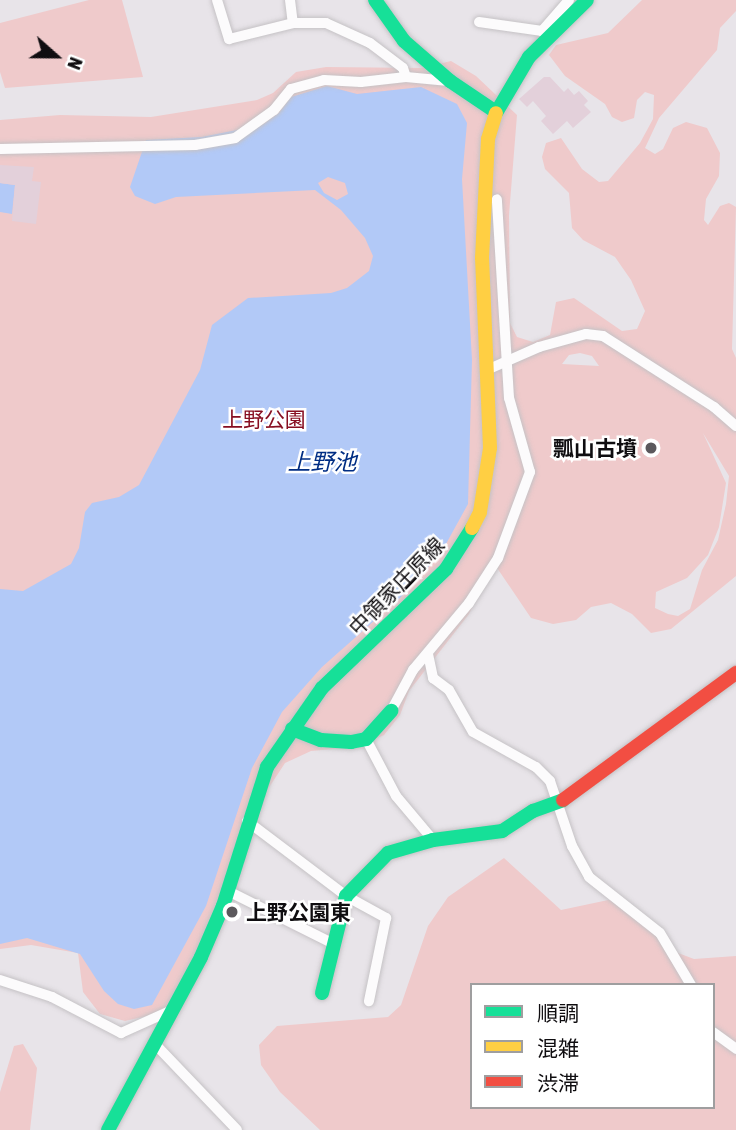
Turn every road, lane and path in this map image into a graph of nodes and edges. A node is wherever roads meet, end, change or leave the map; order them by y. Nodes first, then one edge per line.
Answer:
1 (217, 0) edge
2 (290, 0) edge
3 (375, 0) edge
4 (569, 0) edge
5 (587, 0) edge
6 (479, 22) dead end
7 (293, 23) junction
8 (545, 34) junction
9 (406, 77) junction
10 (450, 81) junction
11 (496, 112) junction
12 (0, 149) edge
13 (497, 199) dead end
14 (508, 363) junction
15 (489, 369) junction
16 (736, 426) edge
17 (428, 654) junction
18 (736, 673) edge
19 (391, 711) joint
20 (292, 729) junction
21 (366, 739) junction
22 (558, 804) junction
23 (247, 821) junction
24 (433, 840) junction
25 (228, 891) junction
26 (346, 896) junction
27 (334, 944) junction
28 (0, 980) edge
29 (690, 983) edge
30 (322, 993) dead end
31 (369, 1001) dead end
32 (173, 1009) junction
33 (715, 1033) edge
34 (155, 1043) junction
35 (736, 1049) edge
36 (108, 1130) edge
37 (237, 1130) edge

1 - 7 street
2 - 7 street
3 - 10 main road
4 - 8 street
5 - 8 main road, 中領家庄原線
6 - 8 street
7 - 9 street
8 - 11 main road, 中領家庄原線
9 - 10 street
9 - 12 street
10 - 11 main road
11 - 15 main road, 中領家庄原線
13 - 14 street
14 - 15 street
14 - 16 street
14 - 17 street
15 - 20 main road, 中領家庄原線
17 - 19 street
17 - 22 street
18 - 22 main road
19 - 21 main road
20 - 21 main road
20 - 23 main road, 中領家庄原線
21 - 24 street
22 - 24 main road
22 - 29 street
23 - 25 main road, 中領家庄原線
23 - 26 street
24 - 26 main road
25 - 27 street
25 - 32 main road, 中領家庄原線
26 - 27 main road
26 - 31 street
27 - 30 main road
28 - 32 street
32 - 34 main road, 中領家庄原線
33 - 35 street
34 - 36 main road, 中領家庄原線
34 - 37 street

